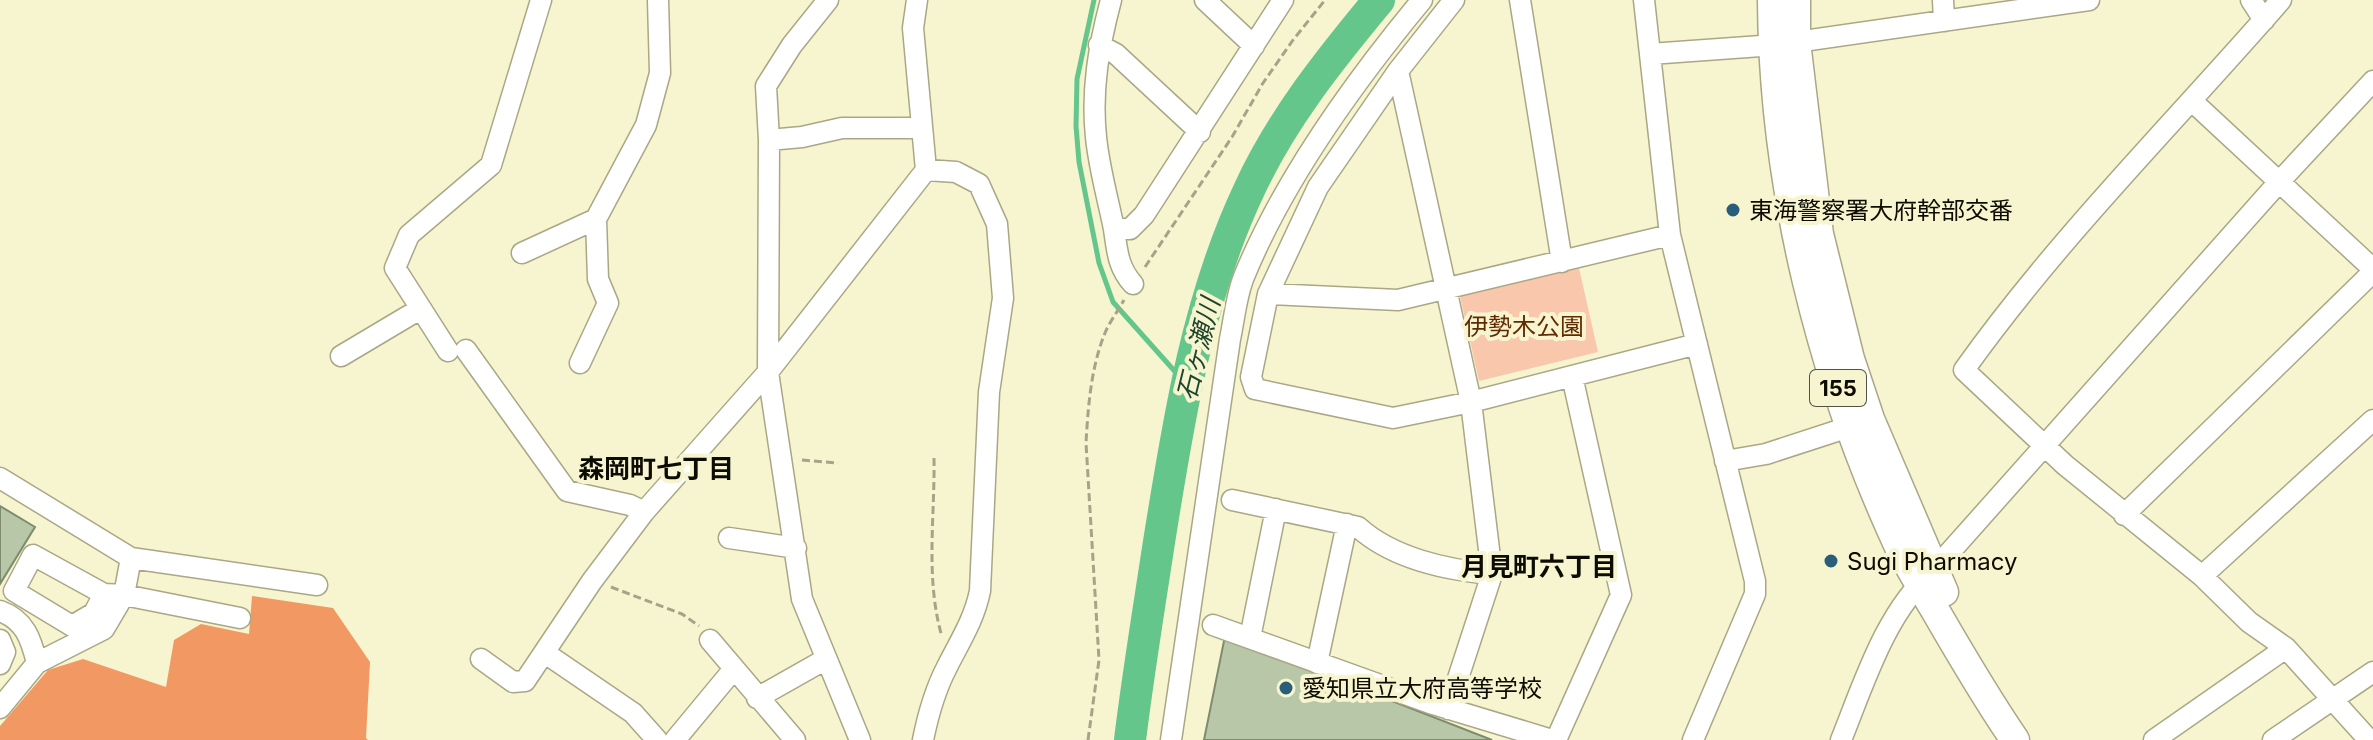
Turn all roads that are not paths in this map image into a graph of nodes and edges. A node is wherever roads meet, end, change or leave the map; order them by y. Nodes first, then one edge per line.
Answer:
1 (541, 0) edge
2 (658, 0) edge
3 (828, 0) edge
4 (917, 0) edge
5 (1111, 0) edge
6 (1205, 0) edge
7 (1283, 0) edge
8 (1422, 0) edge
9 (1454, 0) edge
10 (1520, 0) edge
11 (1644, 0) edge
12 (1772, 0) edge
13 (1796, 0) edge
14 (1943, 0) edge
15 (2251, 0) edge
16 (2281, 0) edge
17 (2084, 1) edge
18 (2264, 20) junction
19 (1944, 21) junction
20 (1785, 43) junction
21 (1099, 45) junction
22 (1254, 46) junction
23 (1650, 54) junction
24 (1398, 71) junction
25 (2373, 81) edge
26 (2192, 101) junction
27 (922, 128) junction
28 (1200, 132) junction
29 (769, 140) junction
30 (926, 170) junction
31 (2279, 182) junction
32 (596, 219) junction
33 (1114, 229) junction
34 (1670, 235) junction
35 (522, 253) dead end
36 (1562, 262) junction
37 (2373, 270) edge
38 (1133, 284) road end
39 (1447, 290) junction
40 (1268, 294) junction
41 (420, 309) junction
42 (1697, 344) junction
43 (341, 356) dead end
44 (580, 363) dead end
45 (768, 372) junction
46 (1572, 376) junction
47 (1471, 402) junction
48 (2373, 420) edge
49 (1852, 426) junction
50 (2045, 446) junction
51 (1725, 461) junction
52 (0, 478) edge
53 (1232, 500) dead end
54 (1276, 509) junction
55 (644, 512) junction
56 (2124, 515) junction
57 (1347, 524) junction
58 (729, 538) dead end
59 (796, 548) junction
60 (131, 558) junction
61 (1492, 574) junction
62 (2202, 576) junction
63 (1926, 577) junction
64 (317, 585) dead end
65 (114, 594) junction
66 (0, 611) edge
67 (240, 618) dead end
68 (1213, 625) dead end
69 (1250, 638) junction
70 (0, 640) edge
71 (710, 640) road end
72 (2286, 648) junction
73 (545, 653) junction
74 (481, 659) dead end
75 (826, 659) junction
76 (37, 663) junction
77 (1317, 663) junction
78 (0, 664) edge
79 (733, 670) junction
80 (2373, 672) edge
81 (757, 698) junction
82 (2334, 698) junction
83 (3, 702) edge
84 (1448, 709) junction
85 (657, 740) edge
86 (675, 740) edge
87 (795, 740) edge
88 (860, 740) edge
89 (923, 740) edge
90 (1171, 740) edge
91 (1554, 740) edge
92 (1693, 740) edge
93 (1841, 740) edge
94 (2015, 740) edge
95 (2034, 740) edge
96 (2154, 740) edge
97 (2273, 740) edge
98 (2369, 740) edge

1 - 41 street
2 - 32 street
3 - 29 street
4 - 27 street
5 - 21 street
6 - 22 street
7 - 22 street
8 - 90 street
9 - 24 street
10 - 36 street
11 - 23 street
12 - 20 highway, 155
13 - 20 highway, 155
14 - 19 street
15 - 18 street
16 - 18 street
17 - 19 street
18 - 26 street
19 - 20 street
20 - 23 street
20 - 49 highway, 155
20 - 63 highway, 155
21 - 28 street
21 - 33 street
22 - 28 street
23 - 34 street
24 - 39 street
24 - 40 street
25 - 31 street
26 - 31 street
26 - 50 street
27 - 29 street
27 - 30 street
28 - 33 street
29 - 45 street
30 - 45 street
30 - 89 street
31 - 37 street
31 - 50 street
32 - 35 street
32 - 44 street
33 - 38 street
34 - 36 street
34 - 42 street
36 - 39 street
37 - 56 street
39 - 40 street
39 - 47 street
40 - 47 street
41 - 43 street
41 - 55 street
42 - 46 street
42 - 51 street
45 - 55 street
45 - 59 street
46 - 47 street
46 - 91 street
47 - 61 street
48 - 62 street
49 - 51 street
49 - 63 highway, 155
50 - 56 street
50 - 63 street
51 - 92 street
52 - 60 street
53 - 54 street
54 - 57 street
54 - 69 street
55 - 73 street
56 - 62 street
57 - 61 street
57 - 77 street
58 - 59 street
59 - 75 street
60 - 64 street
60 - 65 street
61 - 84 street
62 - 72 street
63 - 93 street
63 - 94 highway, 155
63 - 95 highway, 155
65 - 67 street
65 - 76 street
66 - 76 street
68 - 69 street
69 - 77 street
70 - 78 street
71 - 79 street
72 - 82 street
72 - 96 street
73 - 74 street
73 - 85 street
75 - 81 street
75 - 88 street
76 - 83 street
77 - 84 street
79 - 81 street
79 - 86 street
80 - 82 street
81 - 87 street
82 - 97 street
82 - 98 street
84 - 91 street

